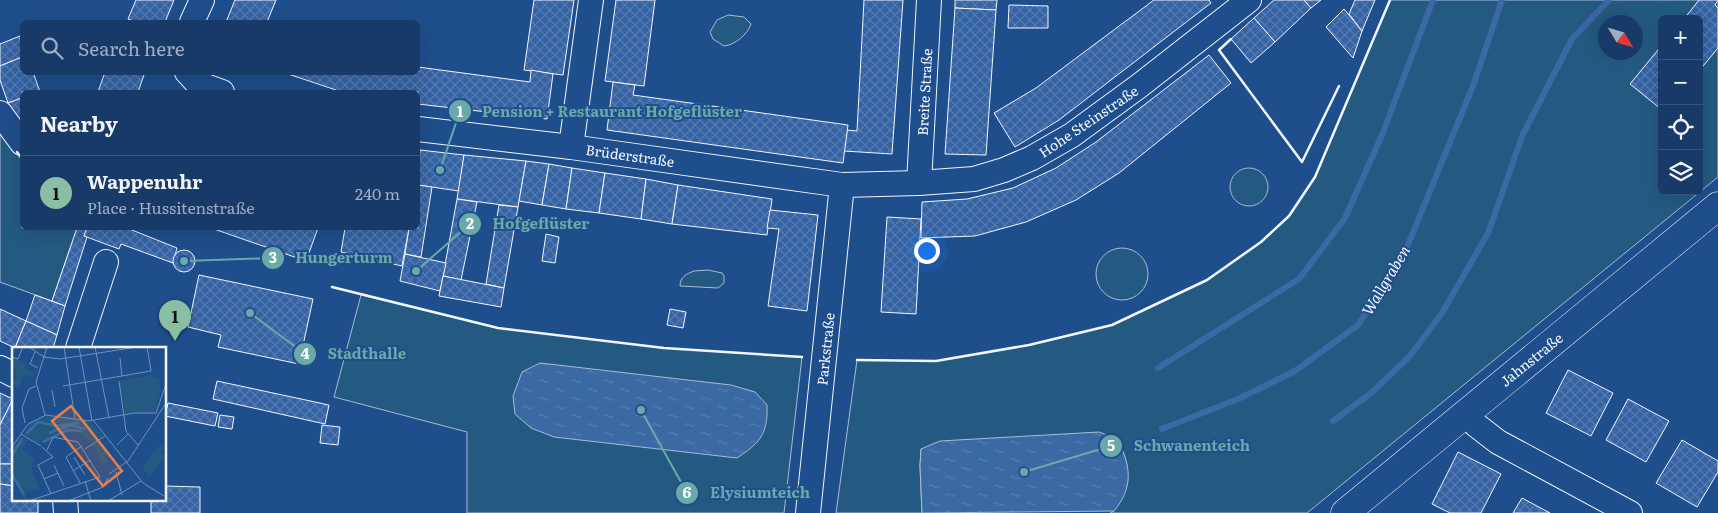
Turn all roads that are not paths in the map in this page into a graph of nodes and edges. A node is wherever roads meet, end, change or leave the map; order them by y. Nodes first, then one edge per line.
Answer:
1 (202, 0) edge
2 (591, 0) edge
3 (929, 0) edge
4 (1249, 0) edge
5 (193, 20) edge
6 (190, 75) edge
7 (216, 90) edge
8 (0, 114) edge
9 (420, 129) edge
10 (20, 140) edge
11 (571, 146) junction
12 (919, 183) junction
13 (842, 185) junction
14 (1718, 206) edge
15 (106, 262) dead end
16 (78, 347) edge
17 (0, 368) edge
18 (12, 374) edge
19 (1465, 413) junction
20 (65, 500) edge
21 (66, 513) edge
22 (808, 513) edge
23 (1345, 513) edge
24 (1630, 513) edge

1 - 5 street
2 - 11 street
3 - 12 street, Breite Straße
4 - 12 street, Hohe Steinstraße
6 - 7 street
8 - 10 street
9 - 11 street, Brüderstraße
11 - 13 street, Brüderstraße
12 - 13 street, Hohe Steinstraße
13 - 22 street, Parkstraße
14 - 19 main road, Jahnstraße
15 - 16 street
17 - 18 street
19 - 23 main road, Jahnstraße
19 - 24 street
20 - 21 street

